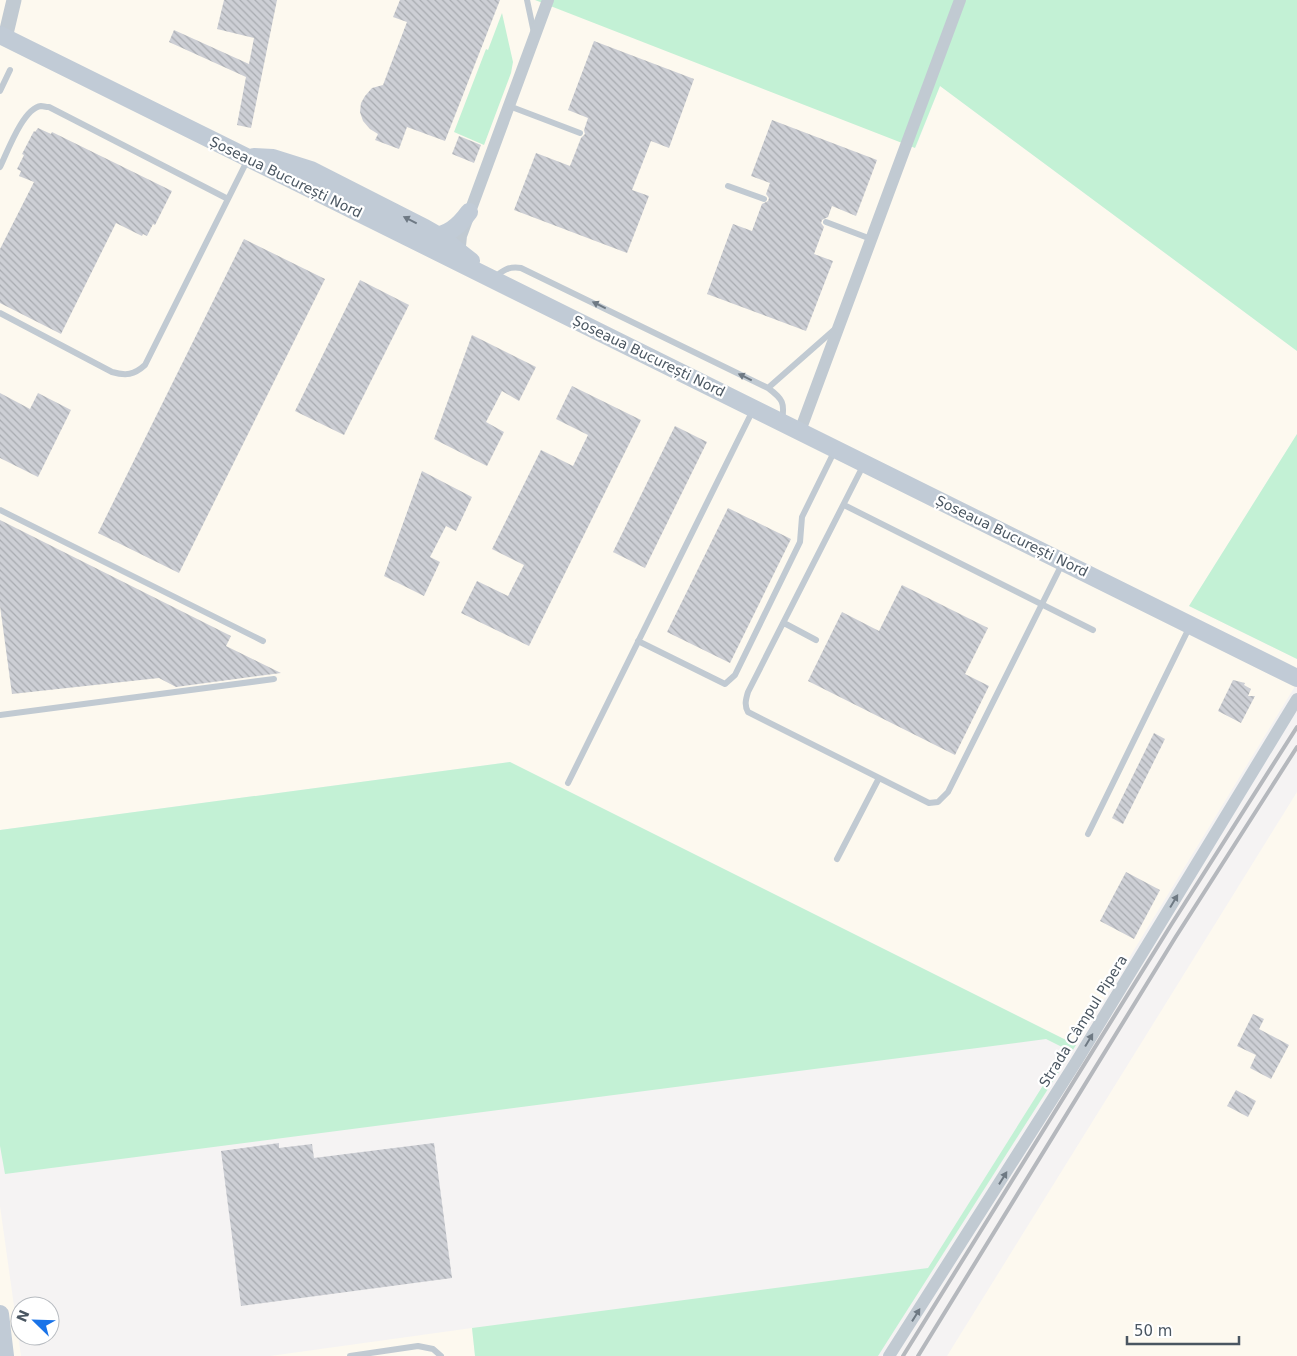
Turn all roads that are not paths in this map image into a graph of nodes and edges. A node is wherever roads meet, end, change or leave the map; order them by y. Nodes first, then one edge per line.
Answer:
1 (14, 0) edge
2 (527, 0) edge
3 (548, 0) edge
4 (960, 0) edge
5 (2, 36) edge
6 (535, 37) junction
7 (10, 70) dead end
8 (0, 91) edge
9 (509, 106) junction
10 (580, 133) dead end
11 (248, 158) junction
12 (0, 168) edge
13 (728, 186) dead end
14 (228, 199) junction
15 (764, 199) dead end
16 (469, 212) junction
17 (826, 222) dead end
18 (400, 233) junction
19 (439, 236) junction
20 (871, 239) junction
21 (464, 259) junction
22 (492, 279) junction
23 (0, 314) edge
24 (839, 326) junction
25 (768, 388) junction
26 (754, 408) junction
27 (782, 422) junction
28 (800, 431) junction
29 (836, 449) junction
30 (865, 463) junction
31 (844, 505) junction
32 (0, 510) edge
33 (1064, 561) junction
34 (1042, 605) junction
35 (784, 623) junction
36 (1191, 624) junction
37 (1093, 630) dead end
38 (816, 640) dead end
39 (263, 641) dead end
40 (638, 642) junction
41 (1297, 678) edge
42 (274, 679) dead end
43 (1297, 699) edge
44 (0, 715) edge
45 (879, 778) junction
46 (568, 783) dead end
47 (1088, 834) dead end
48 (837, 859) dead end
49 (0, 1314) edge
50 (5, 1356) edge
51 (350, 1356) edge
52 (441, 1356) edge
53 (890, 1356) edge

1 - 5 street
2 - 6 lane
3 - 6 street
4 - 20 street
5 - 11 main road, Șoseaua București Nord
6 - 9 street
7 - 8 lane
9 - 10 lane
9 - 16 street
11 - 14 lane
11 - 18 main road, Șoseaua București Nord
19 -> 11 main road
12 - 14 lane
13 - 15 lane
14 - 23 lane
16 - 19 main road
16 - 21 street
17 - 20 lane
18 - 19 main road
18 - 21 main road, Șoseaua București Nord
19 - 21 main road
20 - 24 street
21 - 22 main road, Șoseaua București Nord
25 -> 22 lane
22 - 26 main road, Șoseaua București Nord
24 - 25 lane
24 - 28 street
25 - 27 lane
26 - 27 main road, Șoseaua București Nord
26 - 40 lane
27 - 28 main road, Șoseaua București Nord
28 - 29 main road, Șoseaua București Nord
29 - 30 main road, Șoseaua București Nord
29 - 40 lane
30 - 31 lane
30 - 33 main road, Șoseaua București Nord
31 - 34 lane
31 - 35 lane
32 - 39 lane
33 - 34 lane
33 - 36 main road, Șoseaua București Nord
34 - 37 lane
34 - 45 lane
35 - 38 lane
35 - 45 lane
36 - 41 main road, Șoseaua București Nord
36 - 47 lane
40 - 46 lane
42 - 44 lane
53 -> 43 street, Strada Câmpul Pipera
45 - 48 lane
49 - 50 main road
51 - 52 lane

